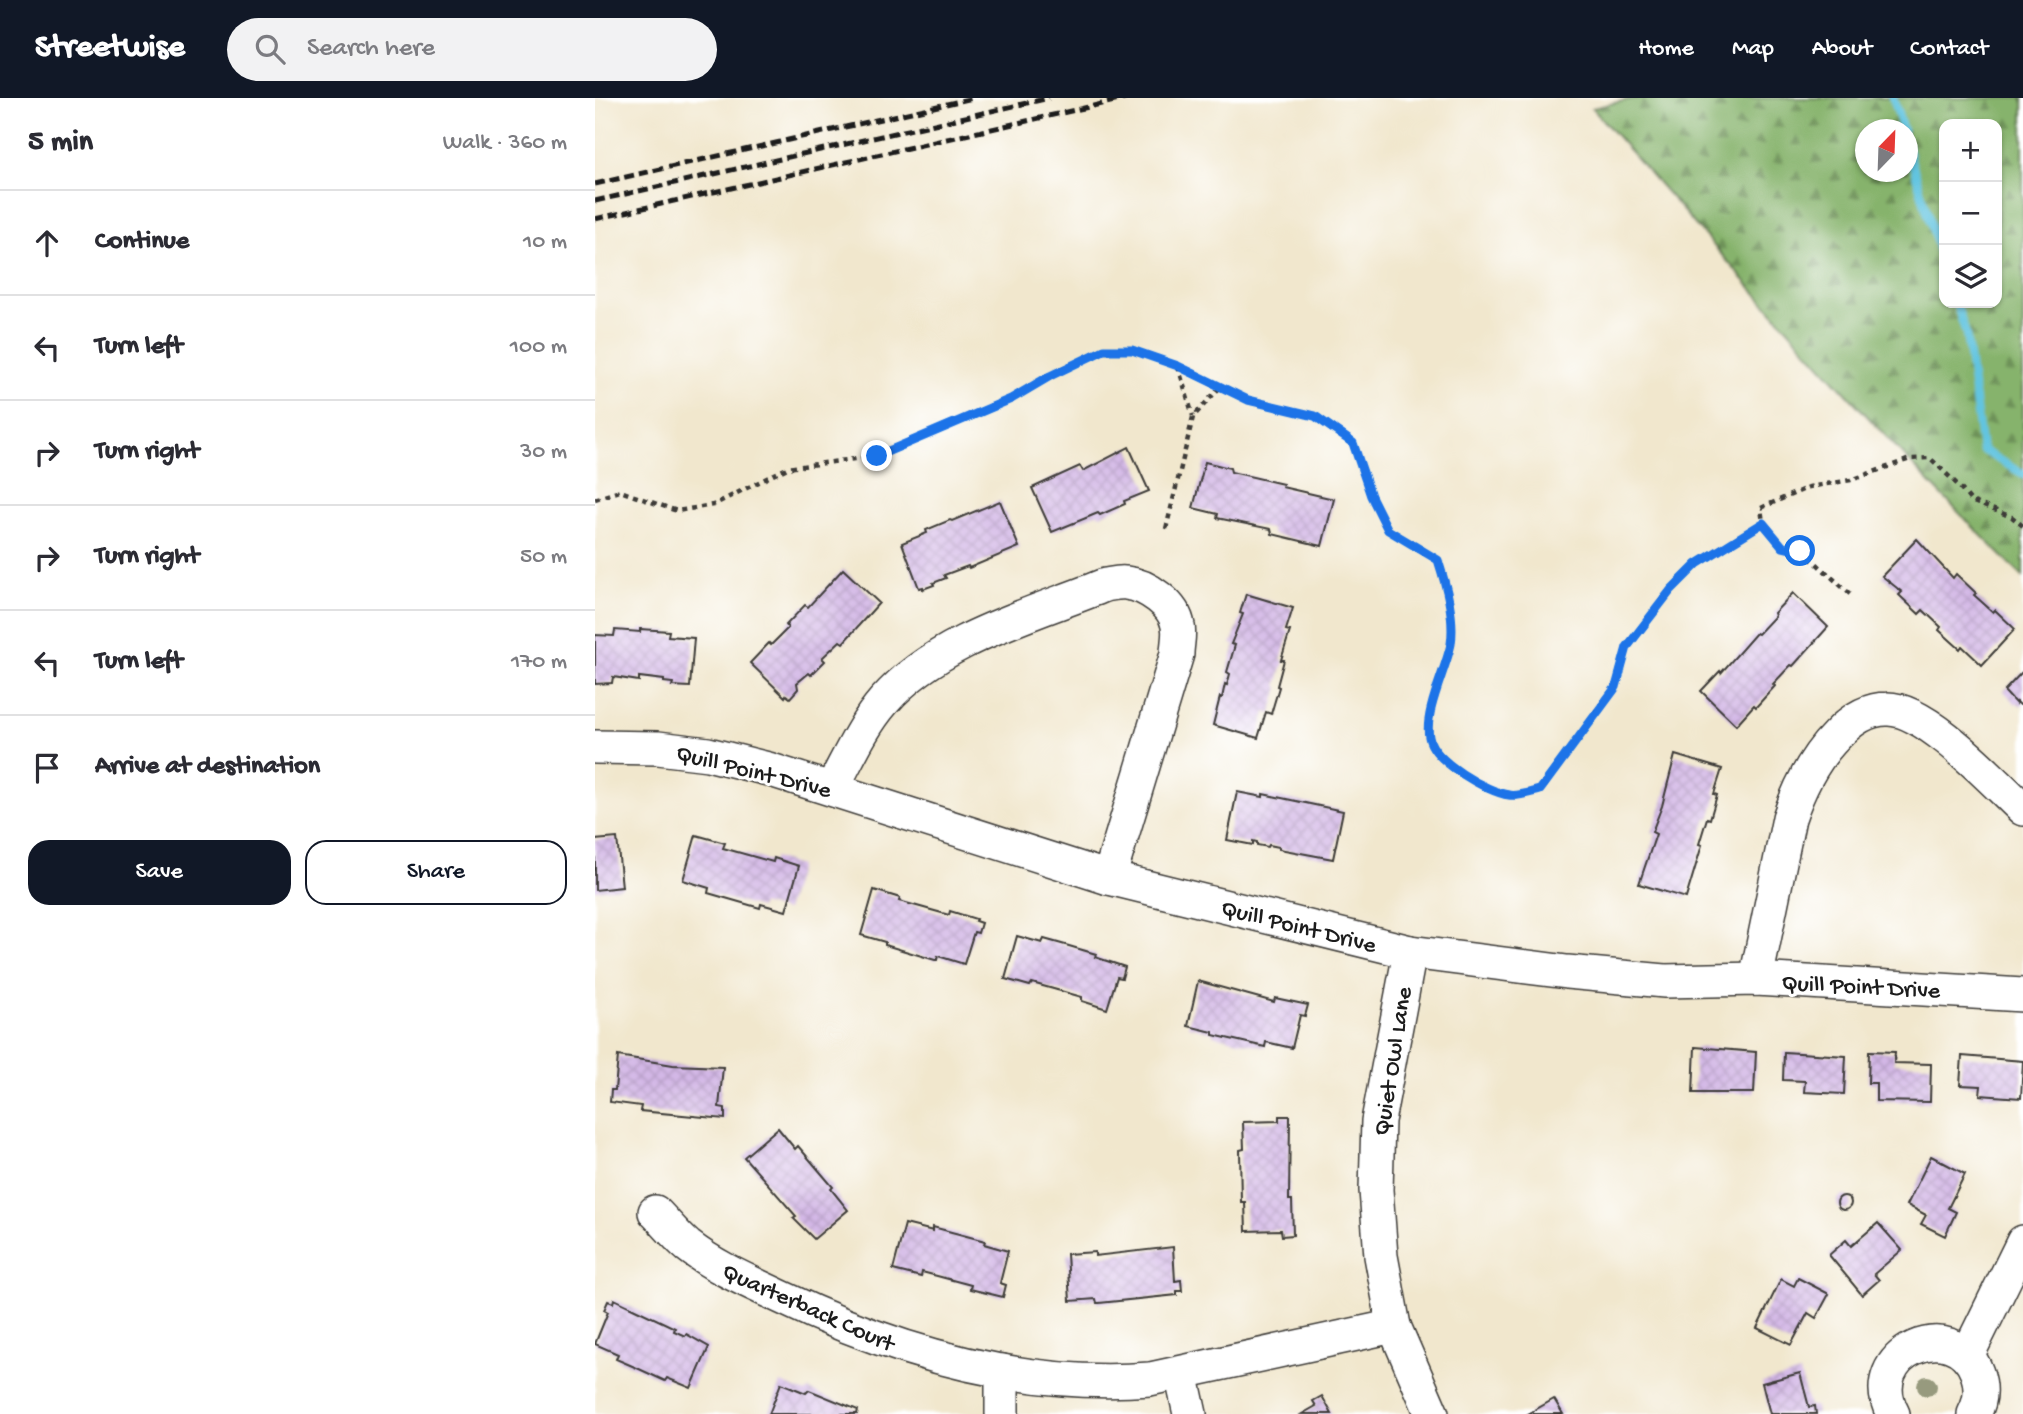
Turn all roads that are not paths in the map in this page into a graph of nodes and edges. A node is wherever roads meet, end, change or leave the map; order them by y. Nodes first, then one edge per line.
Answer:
1 (595, 747) edge
2 (832, 788) junction
3 (2023, 809) edge
4 (1109, 878) junction
5 (1410, 952) junction
6 (1756, 979) junction
7 (2023, 995) edge
8 (655, 1212) dead end
9 (2023, 1242) edge
10 (1394, 1326) junction
11 (1967, 1356) junction
12 (1002, 1371) junction
13 (1181, 1373) junction
14 (1002, 1414) edge
15 (1190, 1414) edge
16 (1432, 1414) edge
17 (1893, 1414) edge
18 (1974, 1414) edge

1 - 2 street, Quill Point Drive
2 - 4 street, Quill Point Drive
2 - 4 street
3 - 6 street
4 - 5 street, Quill Point Drive
5 - 6 street, Quill Point Drive
5 - 10 street, Quiet Owl Lane
6 - 7 street, Quill Point Drive
8 - 12 street, Quarterback Court
9 - 11 street
10 - 13 street, Quarterback Court
10 - 16 street, Quiet Owl Lane
11 - 17 street
11 - 18 street
12 - 13 street, Quarterback Court
12 - 14 street
13 - 15 street

